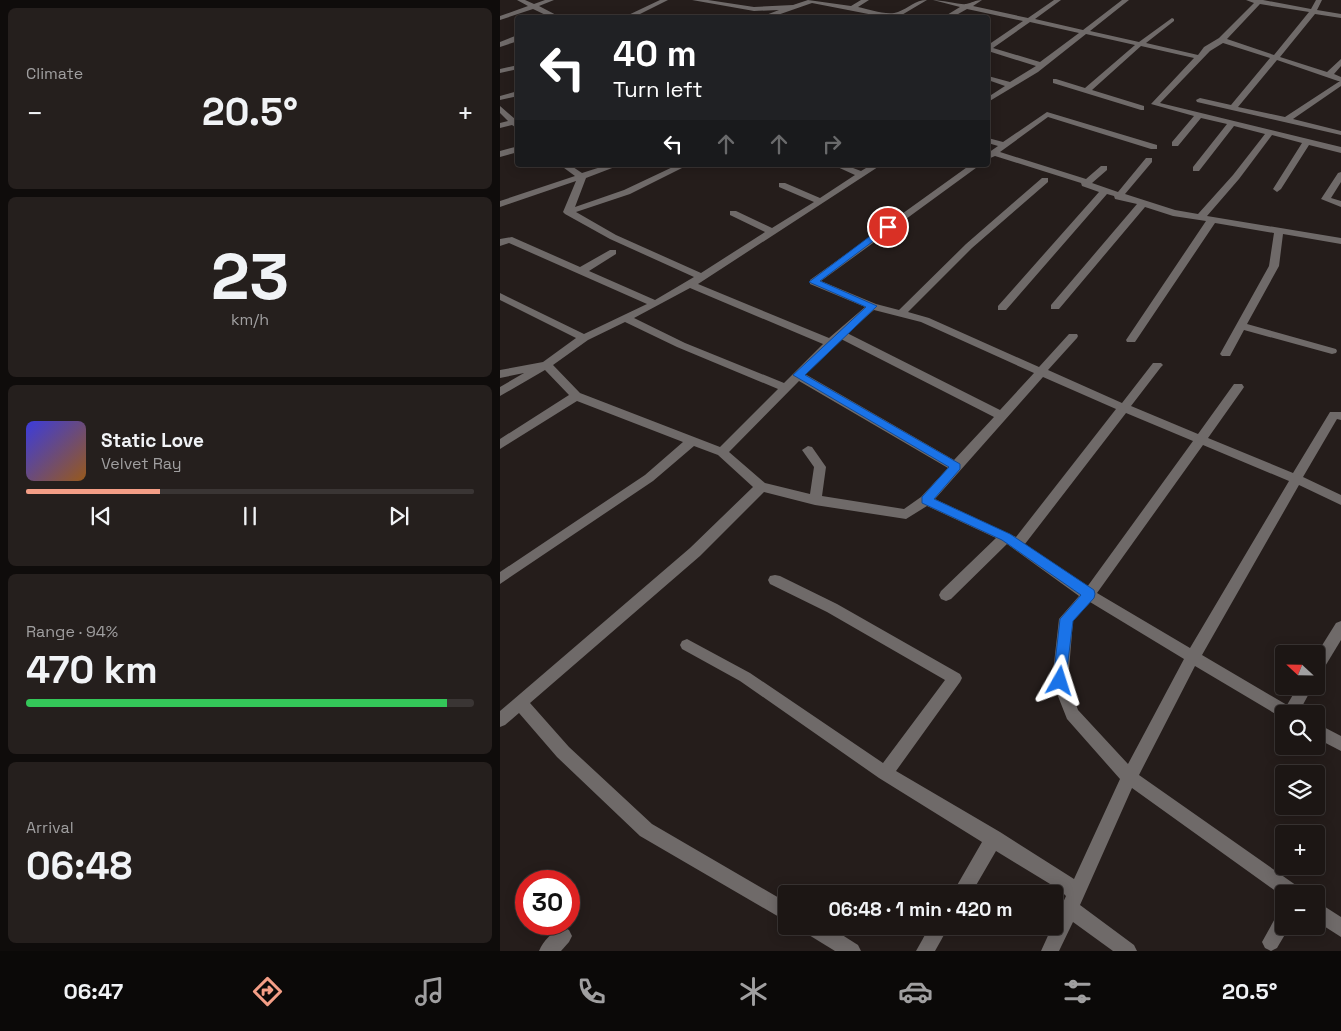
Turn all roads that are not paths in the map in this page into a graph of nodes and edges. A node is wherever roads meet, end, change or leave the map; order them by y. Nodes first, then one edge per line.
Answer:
1 (520, 0) edge
2 (550, 0) edge
3 (666, 0) edge
4 (695, 0) edge
5 (812, 0) edge
6 (866, 0) edge
7 (924, 0) edge
8 (936, 0) edge
9 (979, 0) edge
10 (1058, 0) edge
11 (1126, 0) edge
12 (1248, 0) edge
13 (1319, 0) edge
14 (1260, 1) edge
15 (534, 6) junction
16 (966, 6) junction
17 (797, 7) junction
18 (852, 8) junction
19 (1313, 12) junction
20 (553, 15) edge
21 (632, 15) edge
22 (771, 15) edge
23 (883, 15) edge
24 (892, 15) edge
25 (950, 15) edge
26 (1341, 16) edge
27 (500, 18) edge
28 (1031, 20) junction
29 (1172, 20) dead end
30 (1087, 31) junction
31 (515, 39) edge
32 (1222, 40) junction
33 (1140, 44) junction
34 (500, 45) edge
35 (990, 47) edge
36 (990, 49) edge
37 (1199, 57) junction
38 (1273, 57) junction
39 (1341, 61) edge
40 (1042, 65) junction
41 (515, 68) edge
42 (500, 71) edge
43 (1329, 75) junction
44 (1341, 78) edge
45 (990, 79) edge
46 (1056, 81) dead end
47 (1341, 84) edge
48 (1011, 85) junction
49 (1086, 90) junction
50 (515, 94) edge
51 (500, 98) edge
52 (990, 99) edge
53 (1200, 100) dead end
54 (500, 108) edge
55 (1141, 108) dead end
56 (1232, 108) junction
57 (1200, 115) junction
58 (1286, 120) junction
59 (515, 123) edge
60 (1232, 123) junction
61 (515, 124) edge
62 (500, 126) edge
63 (1270, 132) junction
64 (1340, 132) edge
65 (990, 141) edge
66 (1307, 142) junction
67 (1175, 144) dead end
68 (1004, 145) junction
69 (1154, 147) dead end
70 (515, 150) edge
71 (1341, 150) edge
72 (500, 154) edge
73 (990, 155) edge
74 (1149, 160) dead end
75 (567, 167) edge
76 (585, 167) edge
77 (610, 167) edge
78 (680, 167) edge
79 (842, 167) edge
80 (874, 167) edge
81 (973, 167) edge
82 (1104, 168) dead end
83 (1196, 169) dead end
84 (862, 175) junction
85 (1341, 175) edge
86 (582, 177) junction
87 (1045, 180) dead end
88 (1088, 182) junction
89 (782, 185) dead end
90 (1277, 189) dead end
91 (1104, 192) junction
92 (1118, 196) junction
93 (820, 201) junction
94 (500, 204) edge
95 (1142, 204) junction
96 (1341, 204) edge
97 (568, 212) junction
98 (733, 213) dead end
99 (1200, 218) junction
100 (1212, 220) junction
101 (1280, 231) junction
102 (772, 232) junction
103 (1341, 241) edge
104 (500, 242) edge
105 (613, 252) dead end
106 (581, 271) junction
107 (702, 277) junction
108 (690, 284) junction
109 (500, 296) edge
110 (655, 304) junction
111 (872, 306) junction
112 (1056, 307) dead end
113 (1002, 308) dead end
114 (903, 312) junction
115 (625, 318) junction
116 (1241, 326) junction
117 (840, 334) junction
118 (1073, 336) dead end
119 (584, 338) junction
120 (1130, 340) dead end
121 (830, 343) junction
122 (1332, 351) dead end
123 (1226, 354) dead end
124 (546, 365) junction
125 (1157, 365) dead end
126 (1040, 371) junction
127 (500, 374) edge
128 (798, 375) junction
129 (1238, 387) dead end
130 (786, 388) junction
131 (500, 392) edge
132 (576, 396) junction
133 (1123, 408) junction
134 (1002, 416) junction
135 (1341, 416) edge
136 (1200, 440) junction
137 (692, 441) junction
138 (500, 445) edge
139 (808, 450) dead end
140 (722, 452) junction
141 (956, 467) junction
142 (1296, 479) junction
143 (761, 487) junction
144 (815, 500) junction
145 (926, 500) junction
146 (1341, 500) edge
147 (1012, 541) junction
148 (500, 579) edge
149 (775, 580) dead end
150 (1089, 594) junction
151 (946, 595) dead end
152 (1341, 627) edge
153 (687, 645) dead end
154 (1325, 654) edge
155 (1192, 658) junction
156 (520, 703) junction
157 (1275, 706) edge
158 (500, 720) edge
159 (1325, 735) edge
160 (1341, 744) edge
161 (885, 773) junction
162 (1129, 777) junction
163 (994, 838) junction
164 (966, 885) edge
165 (1281, 885) edge
166 (1073, 901) junction
167 (778, 907) edge
168 (1325, 916) edge
169 (1341, 928) edge
170 (825, 935) edge
171 (935, 935) edge
172 (1275, 935) edge
173 (563, 936) dead end
174 (1271, 942) dead end
175 (548, 951) edge
176 (852, 951) edge
177 (925, 951) edge
178 (1050, 951) edge
179 (1128, 951) edge

1 - 15 street
2 - 15 street
3 - 21 street
4 - 17 street
5 - 17 street
5 - 18 street
6 - 18 street
7 - 24 street
8 - 16 street
9 - 16 street
10 - 28 street
11 - 30 street
12 - 14 street
13 - 19 street
14 - 19 street
14 - 32 street
15 - 20 street
15 - 27 street
16 - 25 street
16 - 28 street
17 - 22 street
18 - 23 street
19 - 26 street
19 - 38 street
28 - 30 street
28 - 35 street
29 - 33 street
30 - 33 street
30 - 40 street
31 - 34 street
32 - 37 street
32 - 38 street
33 - 37 street
33 - 49 street
36 - 40 street
37 - 57 street
38 - 43 street
38 - 56 street
39 - 43 street
40 - 48 street
41 - 42 street
43 - 44 street
45 - 48 street
46 - 49 street
47 - 58 street
48 - 52 street
49 - 55 street
50 - 51 street
53 - 56 street
54 - 59 street
56 - 58 street
57 - 60 street
57 - 67 street
58 - 64 street
60 - 63 street
60 - 83 street
61 - 62 street
63 - 66 street
63 - 99 street
65 - 68 street
66 - 71 street
66 - 90 street
68 - 69 street
68 - 73 street
70 - 72 street
73 - 88 street
74 - 92 street
75 - 86 street
76 - 86 street
77 - 86 street
78 - 97 street
79 - 84 street
80 - 84 street
81 - 111 street
82 - 88 street
84 - 93 street
85 - 96 street
86 - 94 street
86 - 97 street
87 - 114 street
88 - 91 street
89 - 93 street
91 - 92 street
91 - 113 street
92 - 95 street
93 - 102 street
95 - 99 street
95 - 112 street
97 - 107 street
98 - 102 street
99 - 100 street
100 - 101 street
100 - 120 street
101 - 103 street
101 - 116 street
102 - 107 street
104 - 106 street
105 - 106 street
106 - 110 street
107 - 108 street
108 - 110 street
108 - 121 street
109 - 119 street
110 - 115 street
111 - 114 street
111 - 117 street
114 - 126 street
115 - 119 street
115 - 130 street
116 - 122 street
116 - 123 street
117 - 121 street
117 - 134 street
118 - 126 street
119 - 124 street
121 - 128 street
124 - 127 street
124 - 131 street
124 - 132 street
125 - 133 street
126 - 133 street
126 - 134 street
128 - 130 street
128 - 141 street
129 - 136 street
130 - 140 street
132 - 137 street
132 - 138 street
133 - 136 street
133 - 147 street
134 - 141 street
135 - 142 street
136 - 142 street
136 - 150 street
137 - 140 street
137 - 148 street
139 - 144 street
140 - 143 street
141 - 145 street
142 - 146 street
142 - 155 street
143 - 144 street
143 - 156 street
144 - 145 street
145 - 147 street
147 - 150 street
147 - 151 street
149 - 161 street
150 - 155 street
150 - 162 street
152 - 154 street
153 - 161 street
155 - 157 street
155 - 162 street
156 - 158 street
156 - 167 street
159 - 160 street
161 - 163 street
162 - 165 street
162 - 166 street
163 - 164 street
163 - 166 street
166 - 178 street
166 - 179 street
168 - 169 street
170 - 176 street
171 - 177 street
172 - 174 street
173 - 175 street

